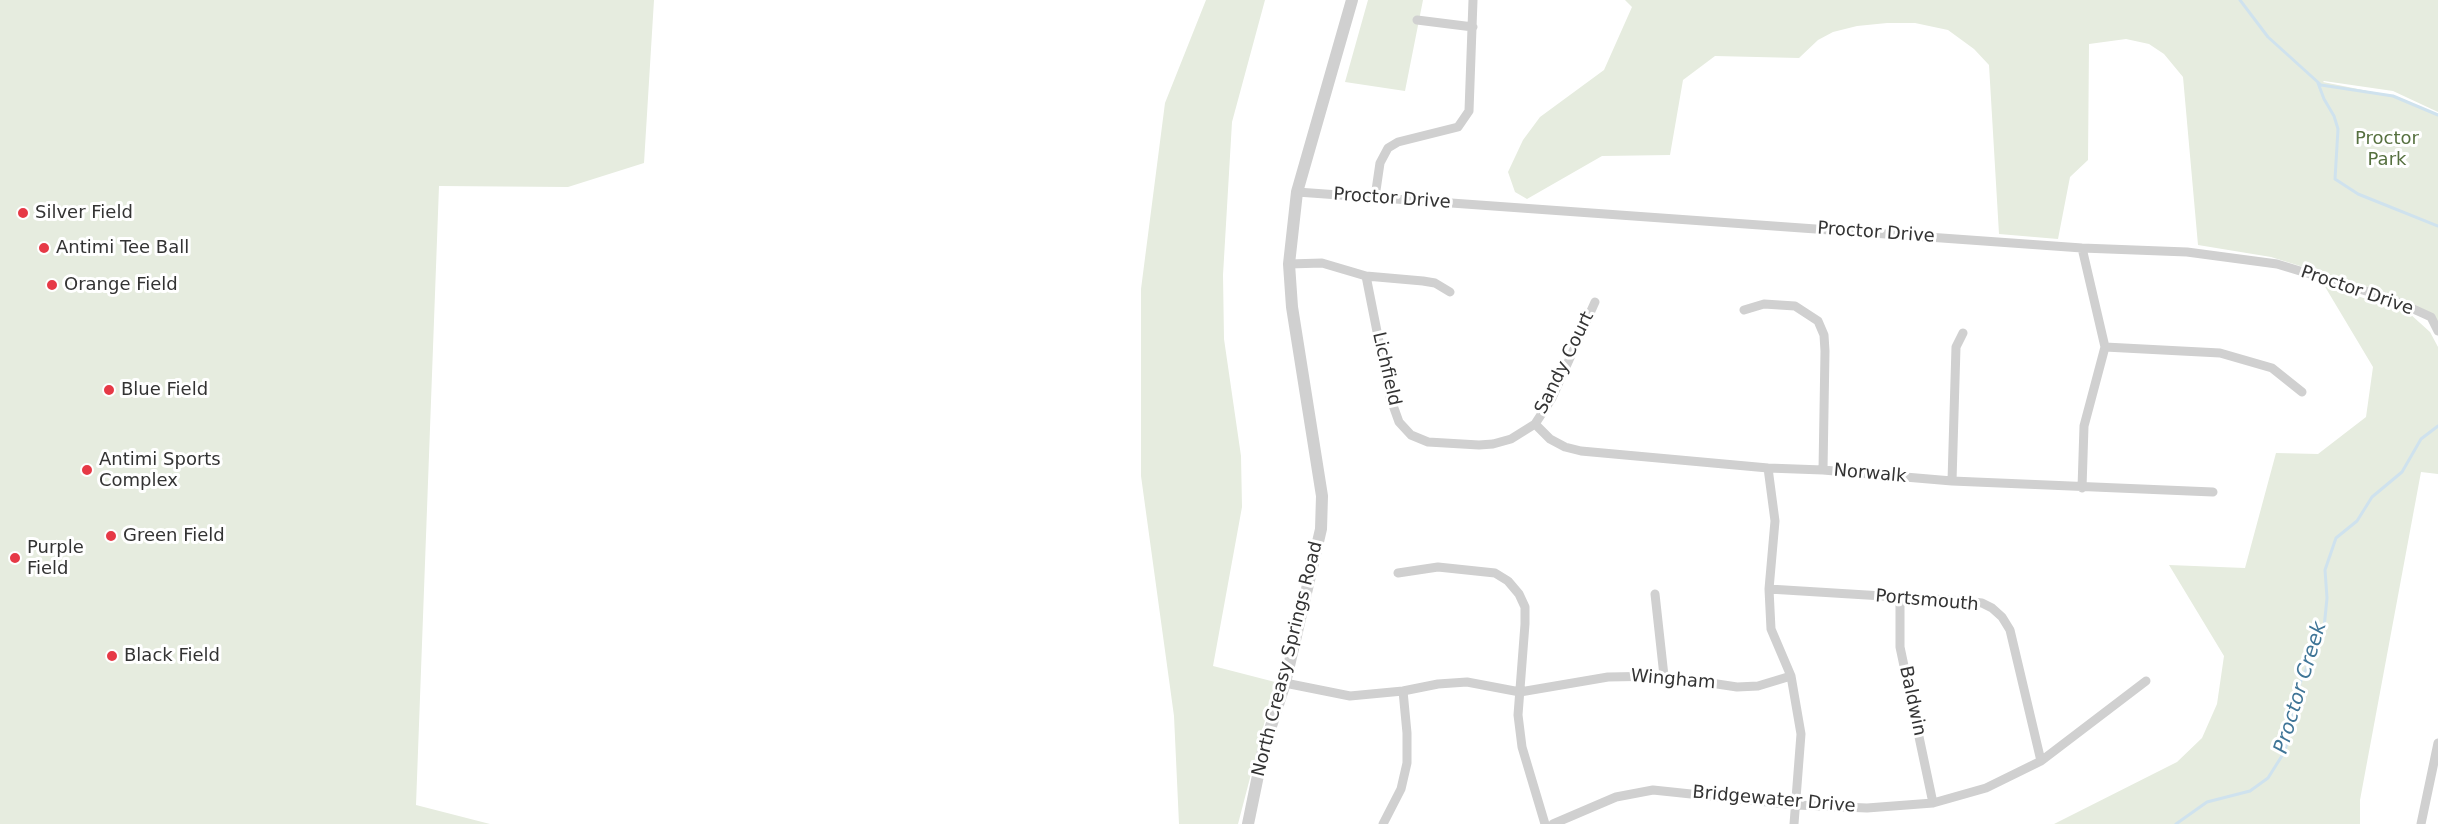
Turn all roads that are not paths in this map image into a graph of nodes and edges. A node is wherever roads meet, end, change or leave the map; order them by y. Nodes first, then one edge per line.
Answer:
1 (1352, 0) edge
2 (1473, 0) edge
3 (1417, 20) dead end
4 (1473, 27) junction
5 (1297, 192) junction
6 (1375, 197) junction
7 (2082, 248) junction
8 (1289, 264) junction
9 (1366, 276) junction
10 (1450, 292) dead end
11 (1595, 302) dead end
12 (1744, 310) dead end
13 (2438, 330) edge
14 (1963, 333) dead end
15 (2105, 347) junction
16 (2302, 392) dead end
17 (1535, 424) junction
18 (1768, 468) junction
19 (1823, 470) junction
20 (1952, 481) junction
21 (2082, 488) junction
22 (2213, 492) dead end
23 (1398, 573) dead end
24 (1769, 589) junction
25 (1655, 594) dead end
26 (1900, 598) junction
27 (1664, 676) junction
28 (1791, 676) junction
29 (2146, 681) dead end
30 (1285, 683) junction
31 (1402, 692) junction
32 (1520, 692) junction
33 (2438, 743) edge
34 (2041, 761) junction
35 (1933, 803) junction
36 (1796, 805) junction
37 (1248, 824) edge
38 (1383, 824) edge
39 (1545, 824) edge
40 (1552, 824) edge
41 (1794, 824) edge
42 (2421, 824) edge

1 - 5 street, North Creasy Springs Road
2 - 4 street
3 - 4 street
4 - 6 street
5 - 6 street, Proctor Drive
5 - 8 street, North Creasy Springs Road
6 - 7 street, Proctor Drive
7 - 13 street, Proctor Drive
7 - 15 street
8 - 9 street
8 - 30 street, North Creasy Springs Road
9 - 10 street
9 - 17 street, Lichfield
11 - 17 street, Sandy Court
12 - 19 street
14 - 20 street
15 - 16 street
15 - 21 street
17 - 18 street, Norwalk
18 - 19 street, Norwalk
18 - 24 street
19 - 20 street, Norwalk
20 - 21 street, Norwalk
21 - 22 street, Norwalk
23 - 32 street
24 - 26 street, Portsmouth
24 - 28 street
25 - 27 street
26 - 34 street, Portsmouth
26 - 35 street, Baldwin
27 - 28 street, Wingham
27 - 32 street, Wingham
28 - 36 street
29 - 34 street, Bridgewater Drive
30 - 31 street
30 - 37 street, North Creasy Springs Road
31 - 32 street
31 - 38 street
32 - 39 street
33 - 42 street
34 - 35 street, Bridgewater Drive
35 - 36 street, Bridgewater Drive
36 - 40 street, Bridgewater Drive
36 - 41 street

